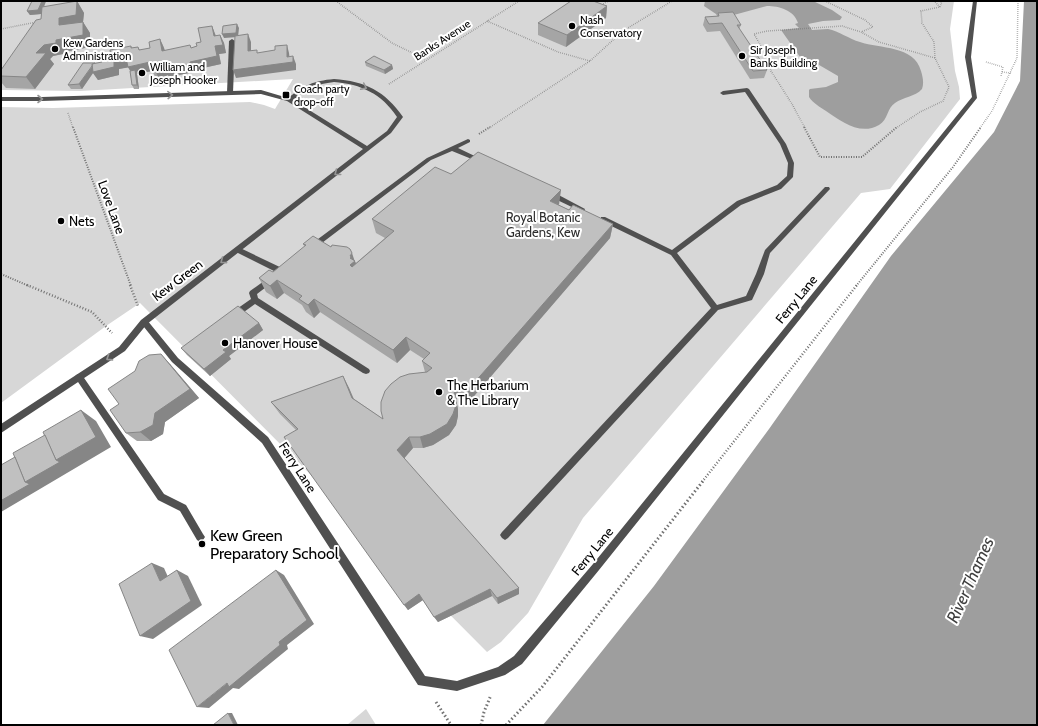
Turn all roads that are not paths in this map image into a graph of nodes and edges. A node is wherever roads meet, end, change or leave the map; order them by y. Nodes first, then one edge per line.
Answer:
1 (975, 1) edge
2 (232, 41) edge
3 (230, 93) junction
4 (723, 93) dead end
5 (1, 99) edge
6 (289, 100) junction
7 (468, 142) road end
8 (368, 148) junction
9 (452, 148) junction
10 (488, 164) edge
11 (827, 189) dead end
12 (545, 192) edge
13 (588, 212) edge
14 (595, 216) edge
15 (238, 250) junction
16 (306, 252) edge
17 (673, 253) junction
18 (255, 300) junction
19 (715, 308) junction
20 (230, 318) edge
21 (144, 322) junction
22 (366, 371) dead end
23 (79, 377) junction
24 (1, 429) edge
25 (505, 535) dead end
26 (200, 537) dead end

1 - 21 street, Ferry Lane
2 - 3 street
5 -> 3 street
3 - 6 street
4 - 17 street
6 - 8 street
6 -> 8 street, Kew Green
7 - 9 street
8 -> 15 street, Kew Green
9 - 10 street
9 - 16 street
11 - 19 street
12 - 13 street
14 - 17 street
15 - 18 street
15 -> 21 street, Kew Green
17 - 19 street
18 - 20 street
18 - 22 street
19 - 25 street
21 -> 23 street, Kew Green
23 - 24 street, Kew Green
23 - 26 street

